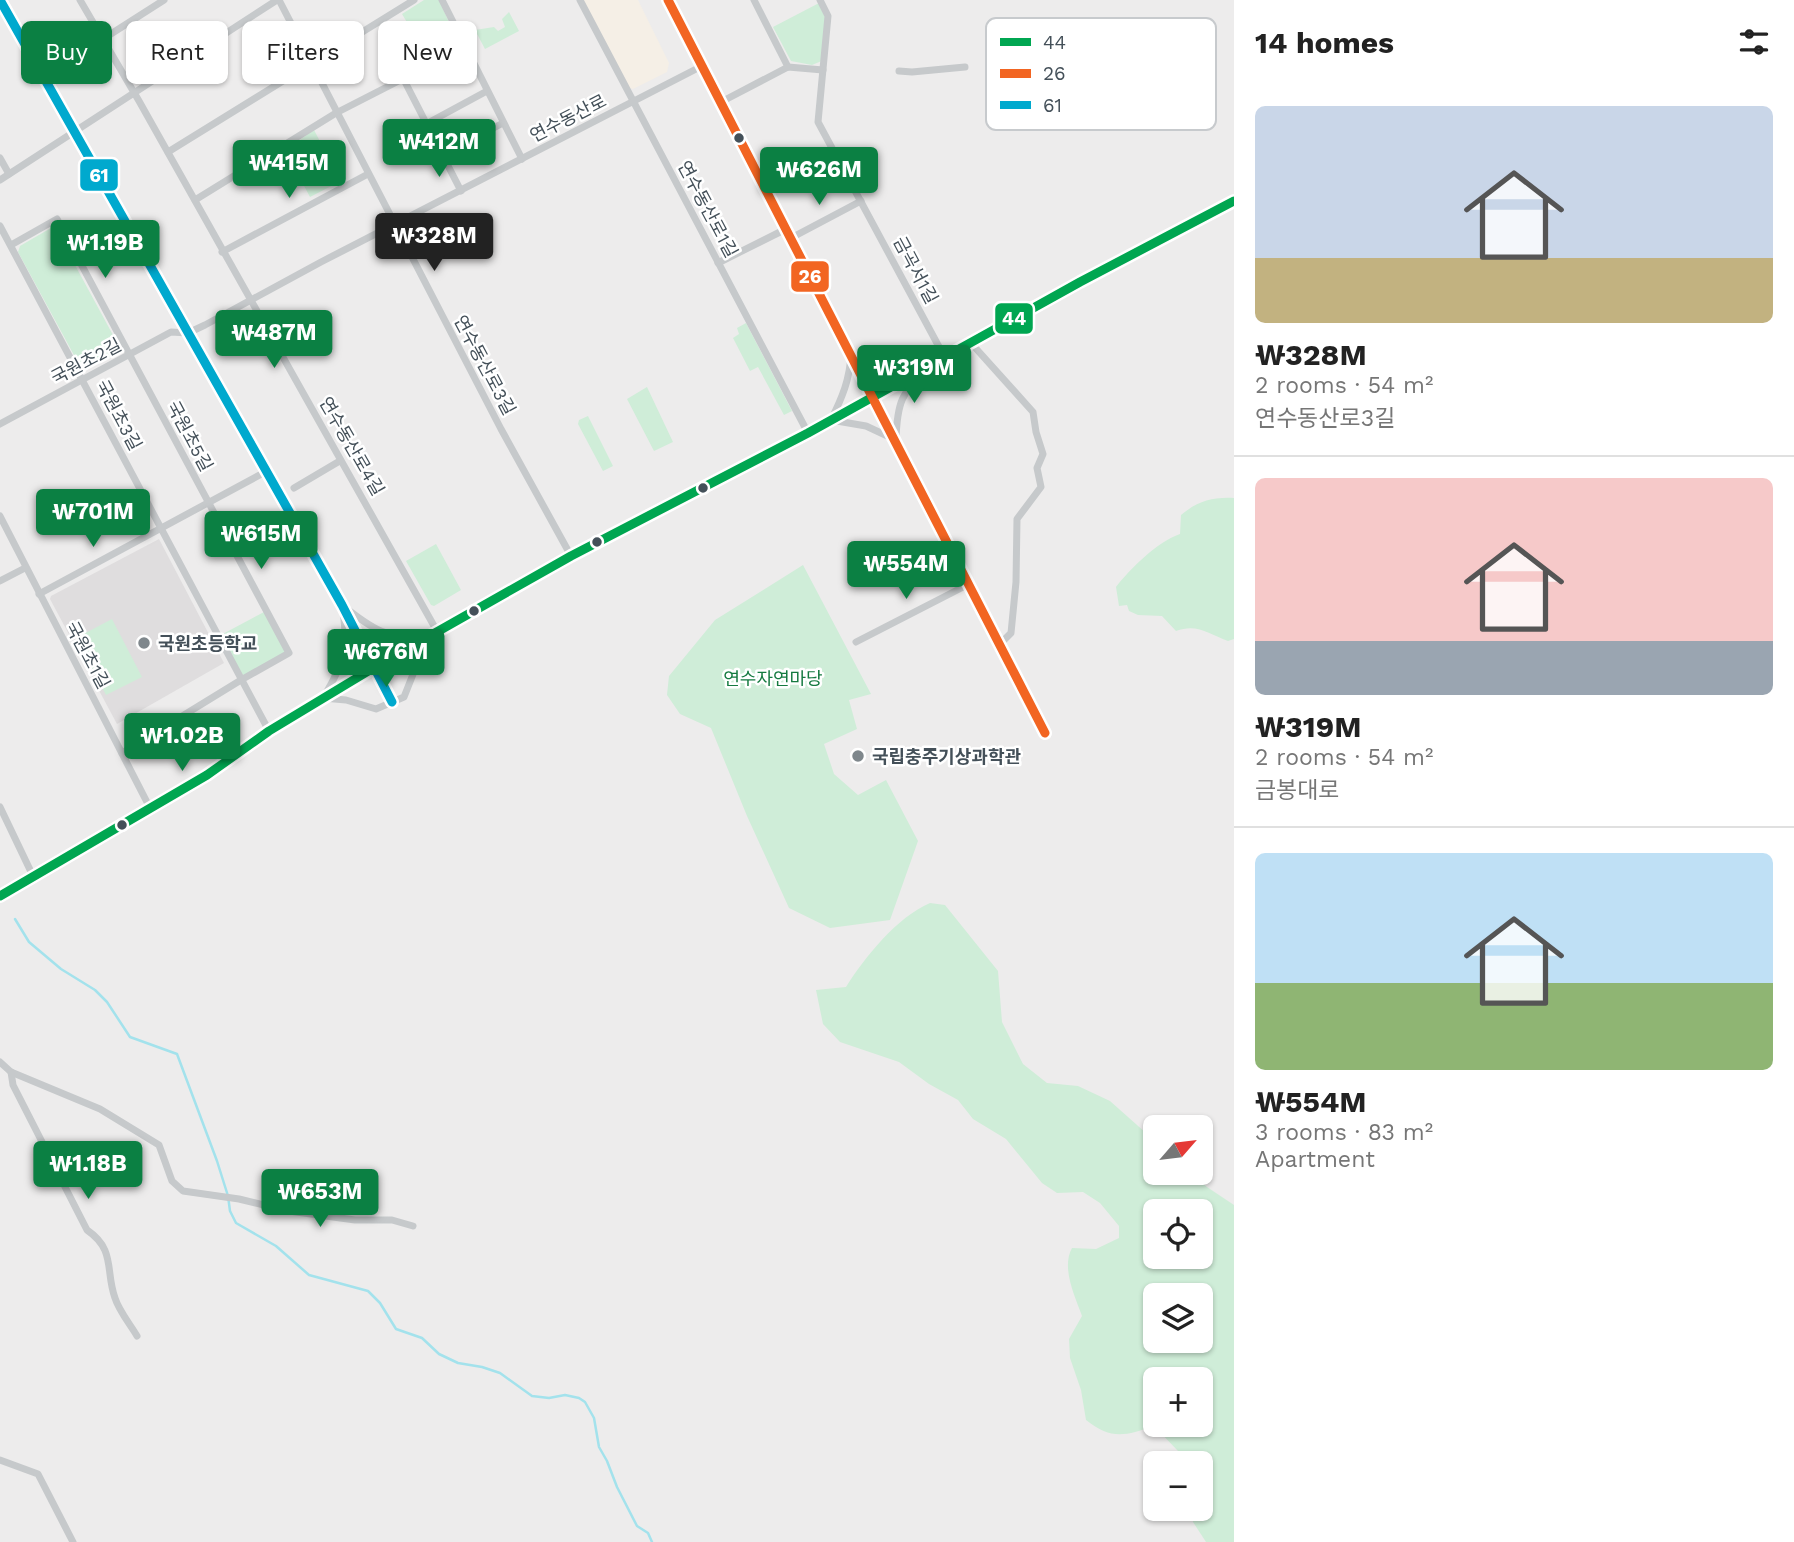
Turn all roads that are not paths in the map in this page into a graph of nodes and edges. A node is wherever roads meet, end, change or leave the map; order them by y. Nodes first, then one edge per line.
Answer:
1 (0, 0) edge
2 (80, 0) edge
3 (164, 0) edge
4 (278, 0) edge
5 (414, 0) edge
6 (442, 0) edge
7 (580, 0) edge
8 (668, 0) edge
9 (754, 0) edge
10 (820, 0) edge
11 (93, 21) edge
12 (289, 21) edge
13 (452, 21) edge
14 (364, 30) edge
15 (112, 32) edge
16 (112, 54) edge
17 (702, 66) junction
18 (788, 67) junction
19 (965, 67) dead end
20 (823, 70) junction
21 (899, 71) dead end
22 (477, 72) edge
23 (276, 84) edge
24 (322, 84) edge
25 (392, 84) edge
26 (406, 84) edge
27 (134, 92) junction
28 (487, 92) junction
29 (633, 102) junction
30 (721, 102) junction
31 (337, 113) junction
32 (503, 123) junction
33 (426, 124) junction
34 (75, 132) junction
35 (168, 152) junction
36 (442, 155) junction
37 (0, 158) edge
38 (522, 159) junction
39 (9, 174) junction
40 (368, 174) junction
41 (0, 180) edge
42 (461, 191) junction
43 (195, 200) junction
44 (861, 201) junction
45 (1234, 201) edge
46 (394, 225) junction
47 (0, 226) edge
48 (786, 229) junction
49 (791, 238) junction
50 (11, 245) junction
51 (222, 252) junction
52 (718, 263) junction
53 (251, 301) junction
54 (188, 333) junction
55 (971, 343) junction
56 (851, 354) junction
57 (129, 355) junction
58 (944, 358) junction
59 (928, 368) junction
60 (82, 380) junction
61 (874, 397) junction
62 (831, 420) junction
63 (0, 424) edge
64 (808, 433) junction
65 (896, 440) junction
66 (338, 462) dead end
67 (267, 471) junction
68 (294, 488) dead end
69 (208, 503) junction
70 (0, 516) edge
71 (161, 528) junction
72 (571, 556) junction
73 (25, 568) junction
74 (0, 581) edge
75 (969, 584) junction
76 (38, 594) junction
77 (342, 605) junction
78 (438, 633) junction
79 (427, 639) junction
80 (856, 642) dead end
81 (1000, 643) junction
82 (375, 667) junction
83 (241, 680) junction
84 (323, 698) junction
85 (392, 702) junction
86 (269, 731) junction
87 (1045, 733) dead end
88 (122, 754) junction
89 (0, 807) edge
90 (150, 808) junction
91 (33, 876) junction
92 (0, 896) edge
93 (0, 1062) edge
94 (11, 1072) junction
95 (413, 1226) dead end
96 (137, 1336) dead end
97 (0, 1460) edge
98 (72, 1542) edge

1 - 34 street
2 - 11 street, 연수동산로4길
3 - 15 street
4 - 12 street, 연수동산로3길
4 - 27 street
5 - 14 street
6 - 13 street
7 - 29 street, 연수동산로1길
8 - 17 street
9 - 18 street
10 - 20 street, 금곡서1길
16 - 27 street, 연수동산로4길
17 - 29 street, 연수동산로
17 - 30 street
18 - 20 street
18 - 30 street
19 - 21 street
20 - 44 street, 금곡서1길
22 - 28 street
23 - 35 street
24 - 31 street, 연수동산로3길
25 - 31 street
26 - 33 street
27 - 34 street
27 - 35 street, 연수동산로4길
28 - 32 street
28 - 33 street
29 - 38 street, 연수동산로
29 - 52 street, 연수동산로1길
30 - 48 street
31 - 40 street, 연수동산로3길
31 - 43 street
32 - 36 street
32 - 38 street
33 - 36 street
34 - 39 street
34 - 54 street
35 - 43 street, 연수동산로4길
36 - 42 street
37 - 39 street
38 - 42 street, 연수동산로
39 - 41 street
40 - 46 street, 연수동산로3길
40 - 51 street
42 - 46 street, 연수동산로
43 - 51 street, 연수동산로4길
44 - 49 street
44 - 58 street, 금곡서1길
45 - 55 street
46 - 53 street, 연수동산로
46 - 72 street, 연수동산로3길
47 - 50 street, 국원초3길
48 - 49 street
48 - 52 street
49 - 56 street
50 - 57 street, 국원초5길
50 - 60 street, 국원초3길
51 - 53 street, 연수동산로4길
52 - 64 street, 연수동산로1길
53 - 54 street, 연수동산로
53 - 78 street, 연수동산로4길
54 - 57 street, 국원초2길
54 - 67 street
55 - 58 street
55 - 81 street
56 - 59 street
56 - 61 street
56 - 62 street
57 - 60 street, 국원초2길
57 - 69 street, 국원초5길
58 - 59 street
59 - 61 street
59 - 65 street
60 - 63 street, 국원초2길
60 - 71 street, 국원초3길
61 - 62 street
61 - 65 street
62 - 64 street
62 - 65 street
64 - 72 street
65 - 75 street
66 - 68 street
67 - 69 street
67 - 77 street
69 - 71 street
69 - 83 street, 국원초5길
70 - 73 street, 국원초1길
71 - 76 street
71 - 83 street, 국원초3길
72 - 78 street
73 - 74 street
73 - 76 street, 국원초1길
75 - 80 street
75 - 81 street
76 - 88 street, 국원초1길
77 - 79 street
77 - 82 street
77 - 84 street
78 - 79 street
79 - 82 street
79 - 85 street
81 - 87 street
82 - 84 street
82 - 85 street
83 - 86 street, 국원초3길
83 - 88 street, 국원초5길
84 - 85 street
84 - 86 street
86 - 90 street
88 - 90 street, 국원초1길
89 - 91 street
90 - 91 street
91 - 92 street
93 - 94 street
94 - 95 street
94 - 96 street
97 - 98 street

